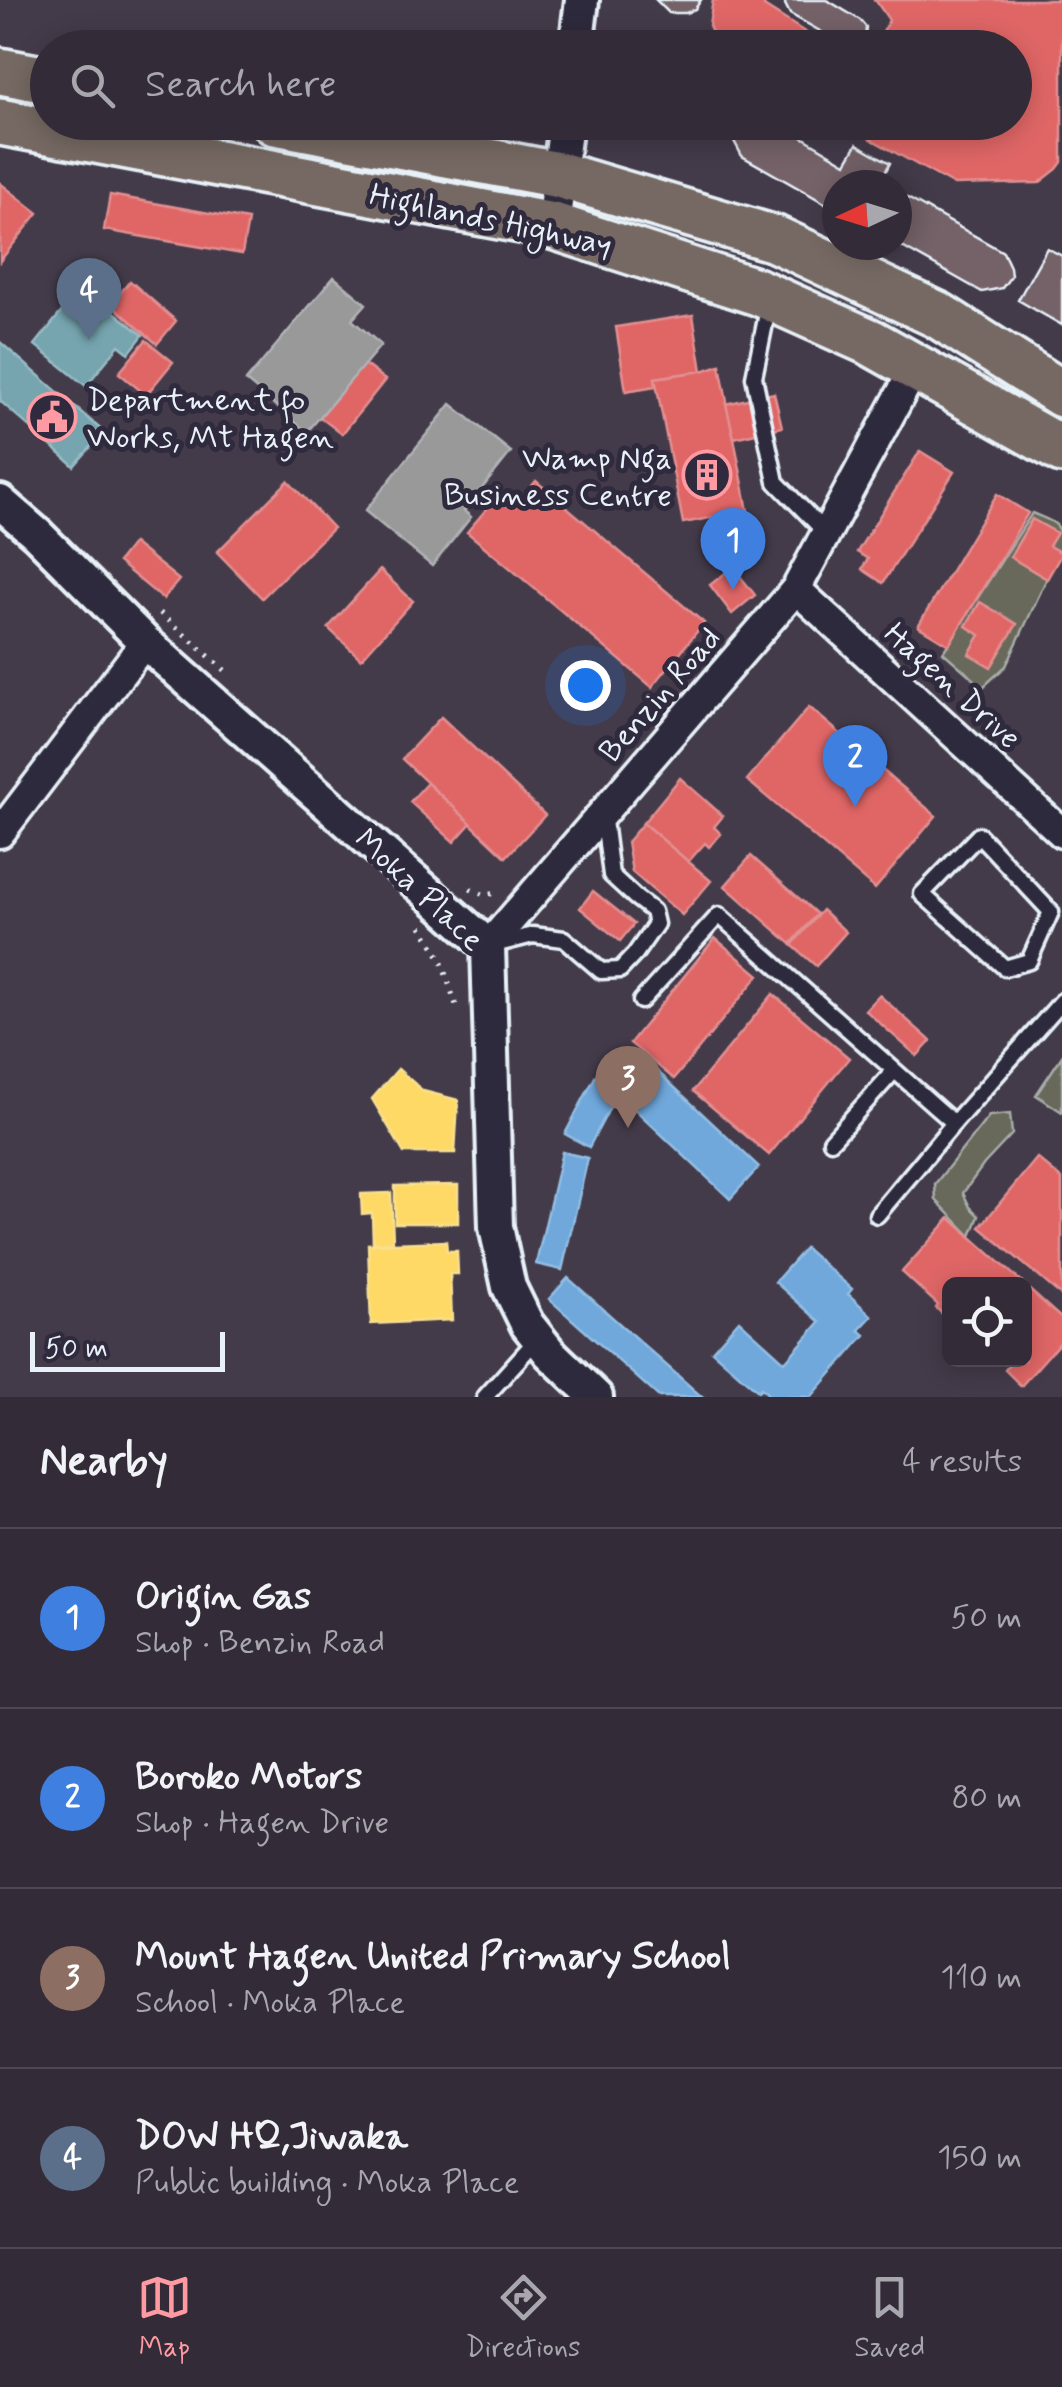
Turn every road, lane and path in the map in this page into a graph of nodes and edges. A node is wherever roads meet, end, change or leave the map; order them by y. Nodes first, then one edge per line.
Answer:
1 (582, 0) edge
2 (578, 30) edge
3 (0, 71) edge
4 (30, 77) edge
5 (0, 122) edge
6 (30, 128) edge
7 (96, 140) edge
8 (371, 140) edge
9 (564, 140) edge
10 (559, 175) junction
11 (553, 226) junction
12 (770, 298) junction
13 (916, 366) junction
14 (1062, 394) edge
15 (1062, 450) edge
16 (0, 502) edge
17 (826, 534) junction
18 (796, 589) junction
19 (151, 604) dead end
20 (145, 642) junction
21 (238, 682) dead end
22 (603, 813) junction
23 (0, 833) edge
24 (1062, 833) edge
25 (512, 888) dead end
26 (469, 889) dead end
27 (488, 946) junction
28 (1029, 961) joint
29 (641, 1000) dead end
30 (1062, 1000) edge
31 (894, 1071) junction
32 (954, 1123) junction
33 (831, 1140) dead end
34 (877, 1215) dead end
35 (538, 1338) junction
36 (485, 1397) edge
37 (596, 1397) edge

1 - 2 street
3 - 4 highway
5 - 6 highway, Highlands Highway
7 - 11 highway, Highlands Highway
8 - 10 highway, Highlands Highway
9 - 10 street
10 - 11 street
10 - 14 highway, Highlands Highway
11 - 12 highway, Highlands Highway
12 - 13 highway, Highlands Highway
12 - 17 lane
13 - 15 highway, Highlands Highway
13 - 17 street, Benzin Road
16 - 20 street, Moka Place
17 - 18 street, Benzin Road
18 - 22 street, Benzin Road
18 - 24 street, Hagen Drive
19 - 21 path
20 - 23 street
20 - 27 street, Moka Place
22 - 27 street, Benzin Road
22 - 27 lane
25 - 26 path
27 - 35 street, Moka Place
28 - 28 lane
29 - 31 lane
30 - 32 lane
31 - 32 lane
31 - 33 lane
32 - 34 lane
35 - 36 lane
35 - 37 street, Moka Place

